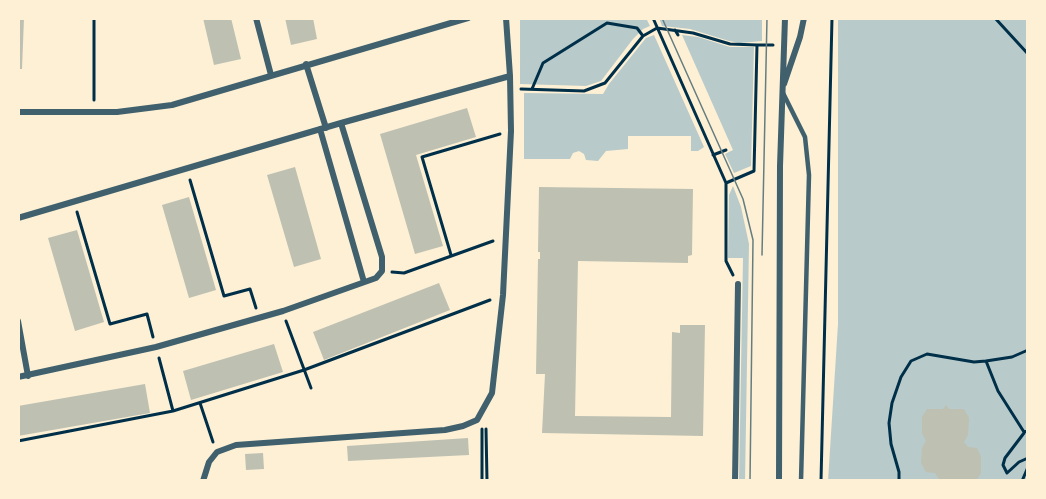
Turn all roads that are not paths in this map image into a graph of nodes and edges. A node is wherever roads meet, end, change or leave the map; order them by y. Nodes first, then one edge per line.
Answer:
1 (256, 18) edge
2 (468, 18) edge
3 (506, 18) edge
4 (785, 18) edge
5 (804, 18) edge
6 (306, 64) junction
7 (271, 75) junction
8 (510, 76) junction
9 (782, 90) junction
10 (18, 112) edge
11 (340, 123) junction
12 (323, 129) junction
13 (18, 218) edge
14 (364, 282) junction
15 (738, 284) road end
16 (18, 321) edge
17 (28, 376) junction
18 (18, 378) edge
19 (203, 481) edge
20 (735, 481) edge
21 (779, 481) edge
22 (801, 481) edge

1 - 7 street
2 - 6 street
3 - 8 street
4 - 9 street
5 - 9 street
6 - 7 street
6 - 12 street
7 - 10 street
8 - 11 street
8 - 19 street
9 - 21 street
9 - 22 lane
11 - 12 street
11 - 14 street
12 - 13 street
12 - 14 street
14 - 17 street
15 - 20 street
16 - 17 street
17 - 18 street

